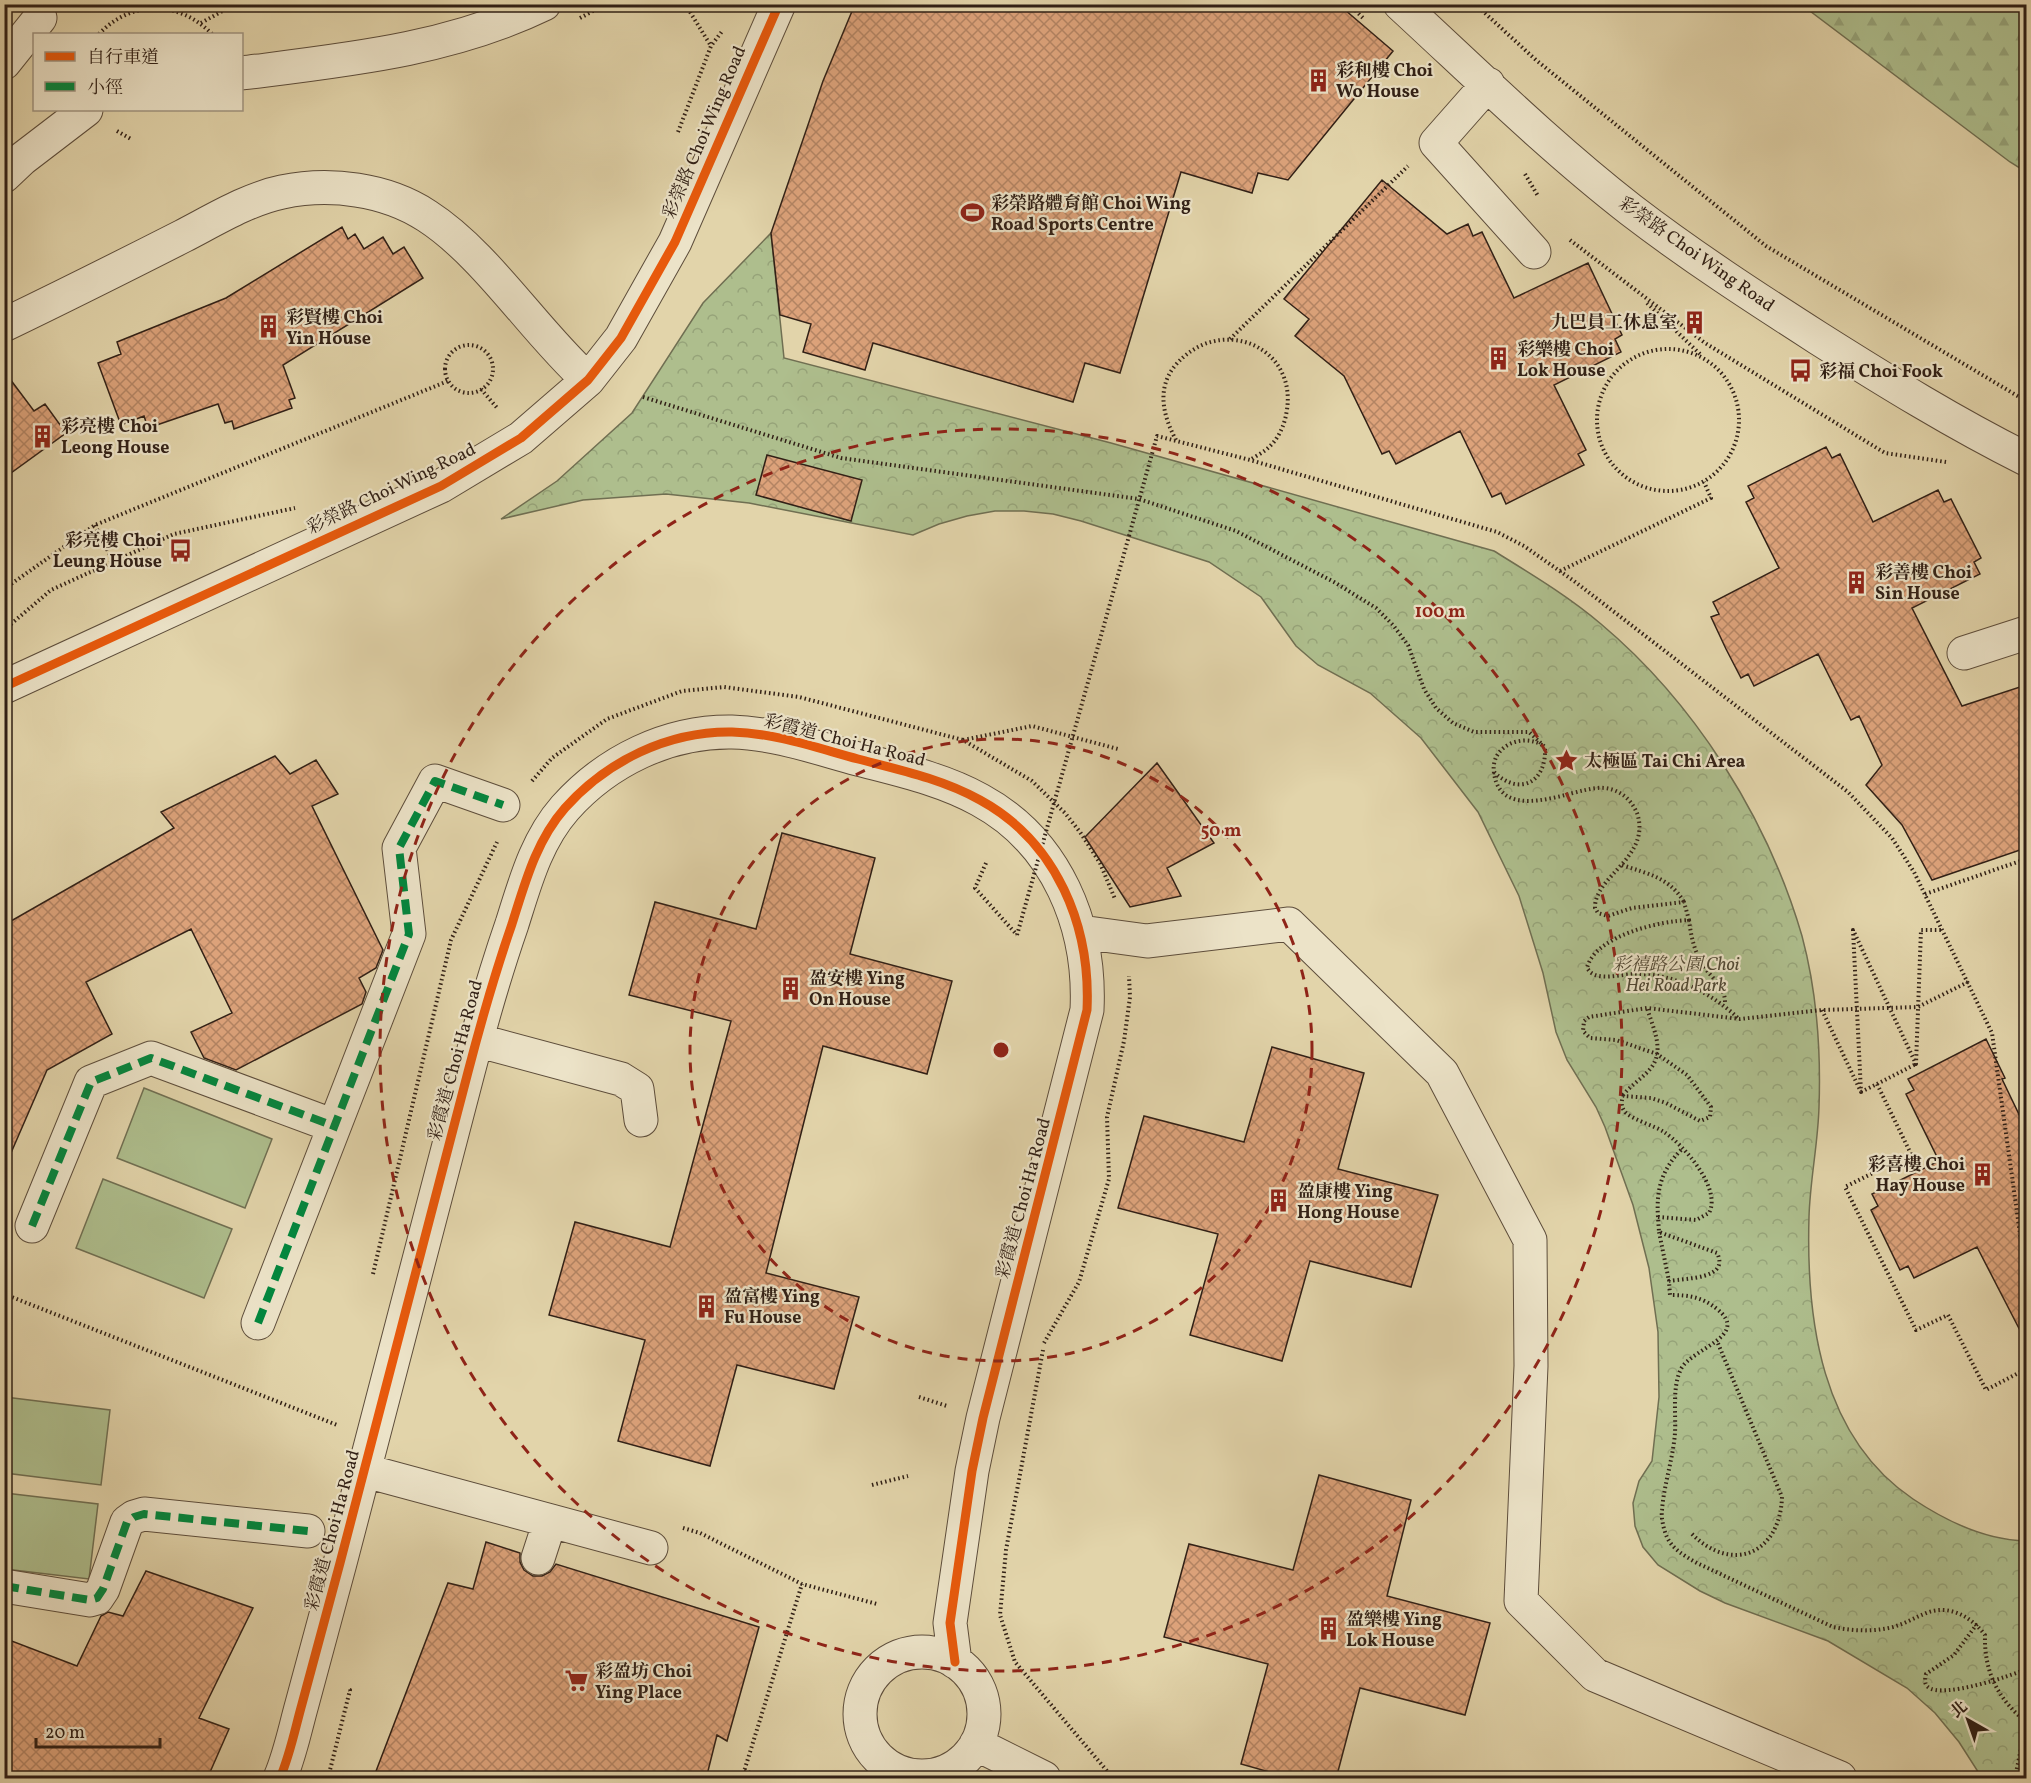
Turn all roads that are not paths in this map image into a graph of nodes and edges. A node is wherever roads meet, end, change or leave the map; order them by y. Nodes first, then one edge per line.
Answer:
1 (544, 4) edge
2 (779, 4) edge
3 (1400, 4) edge
4 (49, 19) edge
5 (35, 33) edge
6 (33, 35) edge
7 (4, 63) edge
8 (243, 73) edge
9 (1488, 84) junction
10 (85, 111) edge
11 (4, 176) edge
12 (1534, 252) dead end
13 (4, 326) edge
14 (588, 380) junction
15 (2026, 459) edge
16 (2026, 633) edge
17 (1964, 652) dead end
18 (4, 687) edge
19 (502, 819) road end
20 (1081, 932) junction
21 (476, 1040) junction
22 (641, 1120) dead end
23 (334, 1126) junction
24 (32, 1226) dead end
25 (258, 1323) dead end
26 (366, 1471) junction
27 (550, 1521) junction
28 (308, 1531) dead end
29 (651, 1548) dead end
30 (538, 1558) dead end
31 (4, 1586) edge
32 (955, 1662) junction
33 (976, 1744) junction
34 (893, 1774) edge
35 (281, 1776) edge
36 (1044, 1779) edge
37 (1840, 1779) edge

1 - 8 street
2 - 14 street, 彩榮路 Choi Wing Road
3 - 9 street, 彩榮路 Choi Wing Road
4 - 5 street
6 - 7 street
9 - 12 street
9 - 15 street, 彩榮路 Choi Wing Road
10 - 11 street
13 - 14 street
14 - 18 street, 彩榮路 Choi Wing Road
16 - 17 street
19 - 23 street
20 - 21 street, 彩霞道 Choi Ha Road
20 - 32 street, 彩霞道 Choi Ha Road
20 - 37 street
21 - 22 street
21 - 26 street, 彩霞道 Choi Ha Road
23 - 24 street
23 - 25 street
26 - 27 street
26 - 35 street, 彩霞道 Choi Ha Road
27 - 29 street
27 - 30 street
28 - 31 street
32 - 33 street
32 - 34 street
33 - 34 street
33 - 36 street

